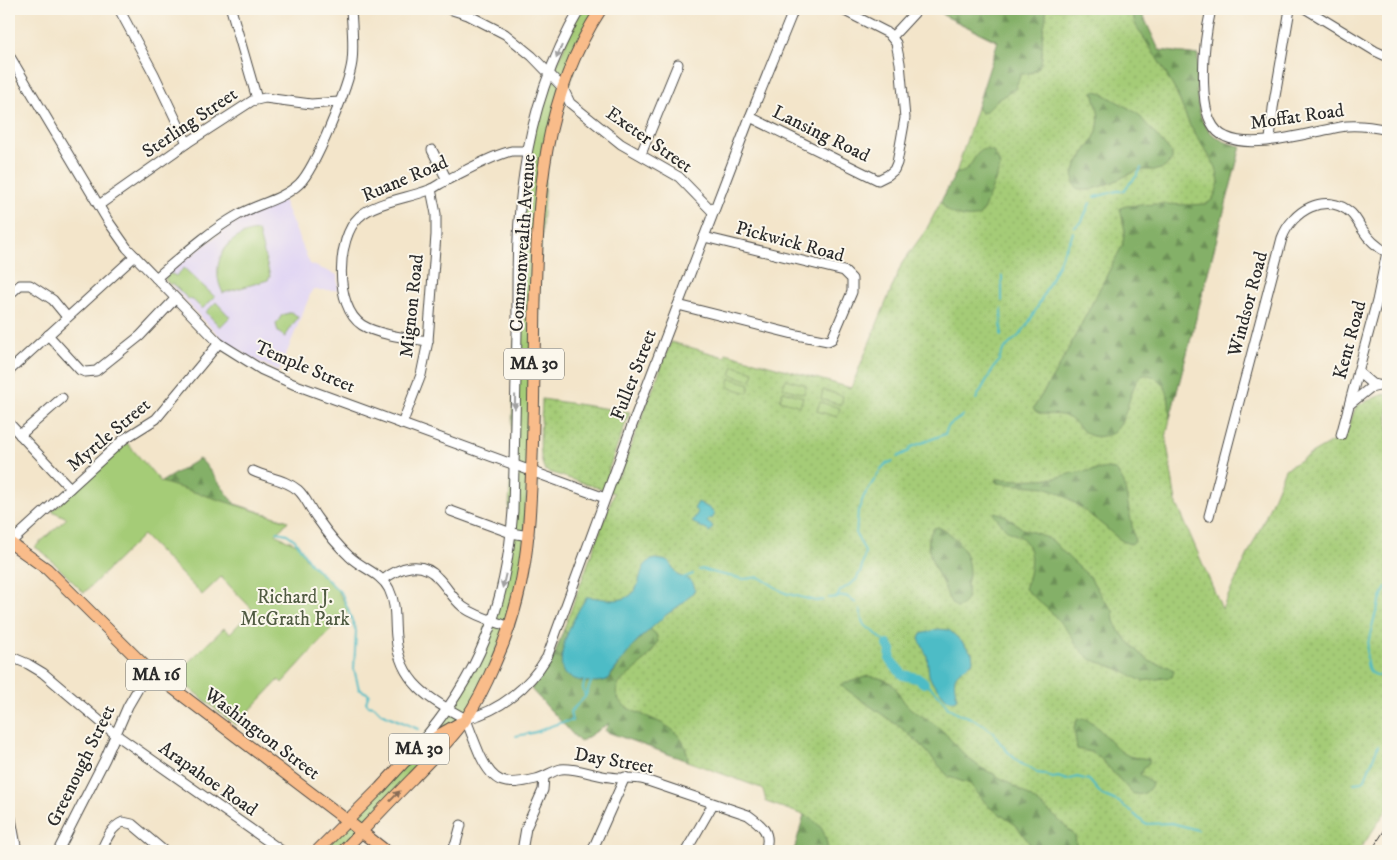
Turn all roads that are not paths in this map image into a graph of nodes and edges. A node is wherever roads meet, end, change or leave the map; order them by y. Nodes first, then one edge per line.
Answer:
1 (118, 9) edge
2 (231, 9) edge
3 (351, 9) edge
4 (449, 9) edge
5 (580, 9) edge
6 (601, 9) edge
7 (794, 9) edge
8 (841, 9) edge
9 (918, 9) edge
10 (1211, 9) edge
11 (1290, 9) edge
12 (1306, 9) edge
13 (892, 37) junction
14 (9, 55) edge
15 (1388, 57) edge
16 (678, 64) dead end
17 (549, 75) junction
18 (563, 88) junction
19 (257, 99) junction
20 (339, 102) junction
21 (750, 117) junction
22 (1388, 130) edge
23 (1270, 140) junction
24 (186, 142) junction
25 (432, 150) dead end
26 (527, 151) junction
27 (641, 154) junction
28 (447, 180) junction
29 (432, 189) junction
30 (99, 205) junction
31 (714, 212) junction
32 (704, 237) junction
33 (1388, 252) edge
34 (135, 256) junction
35 (156, 278) junction
36 (9, 295) edge
37 (175, 299) junction
38 (678, 305) junction
39 (67, 317) junction
40 (48, 335) junction
41 (428, 341) junction
42 (218, 343) junction
43 (9, 370) edge
44 (1358, 372) junction
45 (1384, 387) edge
46 (62, 398) dead end
47 (1349, 405) junction
48 (9, 423) edge
49 (402, 424) junction
50 (1341, 435) dead end
51 (20, 436) junction
52 (514, 465) junction
53 (252, 471) dead end
54 (532, 472) junction
55 (70, 488) junction
56 (605, 498) junction
57 (451, 511) dead end
58 (1209, 516) dead end
59 (511, 533) junction
60 (529, 536) junction
61 (10, 543) edge
62 (383, 580) junction
63 (493, 620) junction
64 (510, 627) junction
65 (9, 656) edge
66 (149, 670) junction
67 (448, 710) junction
68 (466, 719) junction
69 (116, 734) junction
70 (404, 762) junction
71 (544, 777) junction
72 (625, 778) junction
73 (713, 804) junction
74 (9, 808) edge
75 (347, 821) junction
76 (461, 826) dead end
77 (10, 827) edge
78 (361, 832) junction
79 (17, 851) edge
80 (58, 851) edge
81 (101, 851) edge
82 (164, 851) edge
83 (282, 851) edge
84 (317, 851) edge
85 (343, 851) edge
86 (386, 851) edge
87 (452, 851) edge
88 (522, 851) edge
89 (592, 851) edge
90 (686, 851) edge
91 (765, 851) edge

1 - 24 street
2 - 19 street
3 - 20 street
4 - 17 street, Exeter Street
5 -> 17 street, Commonwealth Avenue
6 - 18 main road, Commonwealth Avenue / MA 30
7 - 21 street, Fuller Street
8 - 13 street
9 - 13 street
10 - 23 street, Moffat Road
11 - 23 street
12 - 15 street
13 - 21 street, Lansing Road
14 - 30 street, Temple Street
16 - 27 street
17 - 18 street, Exeter Street
17 - 26 street, Commonwealth Avenue
18 - 27 street, Exeter Street
18 - 54 main road, Commonwealth Avenue / MA 30
19 - 20 street, Sterling Street
19 - 24 street, Sterling Street
20 - 35 street
21 - 31 street, Fuller Street
22 - 23 street, Moffat Road
24 - 30 street, Sterling Street
25 - 28 street
26 - 28 street, Ruane Road
26 -> 52 street, Commonwealth Avenue
27 - 31 street, Exeter Street
28 - 29 street, Ruane Road
29 - 41 street, Mignon Road
29 - 41 street, Ruane Road
30 - 34 street, Temple Street
31 - 32 street, Fuller Street
32 - 38 street, Fuller Street
32 - 38 street, Pickwick Road
33 - 44 street, Kent Road
33 - 58 street, Windsor Road
34 - 35 street, Temple Street
34 - 39 street
35 - 37 street, Temple Street
36 - 39 street
37 - 40 street
37 - 42 street, Temple Street
38 - 56 street, Fuller Street
39 - 40 street
40 - 43 street
41 - 49 street, Mignon Road
42 - 49 street, Temple Street
42 - 55 street, Myrtle Street
44 - 45 street
44 - 47 street, Kent Road
45 - 47 street
46 - 51 street
47 - 50 street, Kent Road
48 - 51 street
49 - 52 street, Temple Street
51 - 55 street
52 - 54 street, Temple Street
52 - 59 street, Commonwealth Avenue
53 - 62 street
54 - 56 street, Temple Street
54 - 60 main road, Commonwealth Avenue / MA 30
55 - 61 street, Myrtle Street
56 - 68 street, Fuller Street
57 - 59 street
59 - 60 street
59 -> 63 street, Commonwealth Avenue
60 - 64 main road, Commonwealth Avenue / MA 30
61 - 66 main road, Washington Street / MA 16
62 - 63 street
62 - 67 street
63 - 64 street
63 - 67 street, Commonwealth Avenue
64 - 68 main road, Commonwealth Avenue / MA 30
65 - 69 street, Arapahoe Road
66 - 69 street, Greenough Street
66 - 75 main road, Washington Street / MA 16
67 - 68 street
67 - 70 street, Commonwealth Avenue
68 - 70 main road, Commonwealth Avenue / MA 30
68 - 71 street, Day Street
78 -> 68 main road, Commonwealth Avenue / MA 30
69 - 80 street, Greenough Street
69 - 83 street, Arapahoe Road
70 - 75 main road, Commonwealth Avenue / MA 30
71 - 72 street, Day Street
71 - 88 street
72 - 73 street, Day Street
72 - 89 street
73 - 90 street
73 - 91 street, Day Street
74 - 77 street
75 - 78 main road, Washington Street / MA 16
75 - 84 main road, Commonwealth Avenue / MA 30
76 - 87 street
77 - 79 street
78 - 85 main road, Commonwealth Avenue / MA 30
78 - 86 main road, Washington Street / MA 16
81 - 82 street

